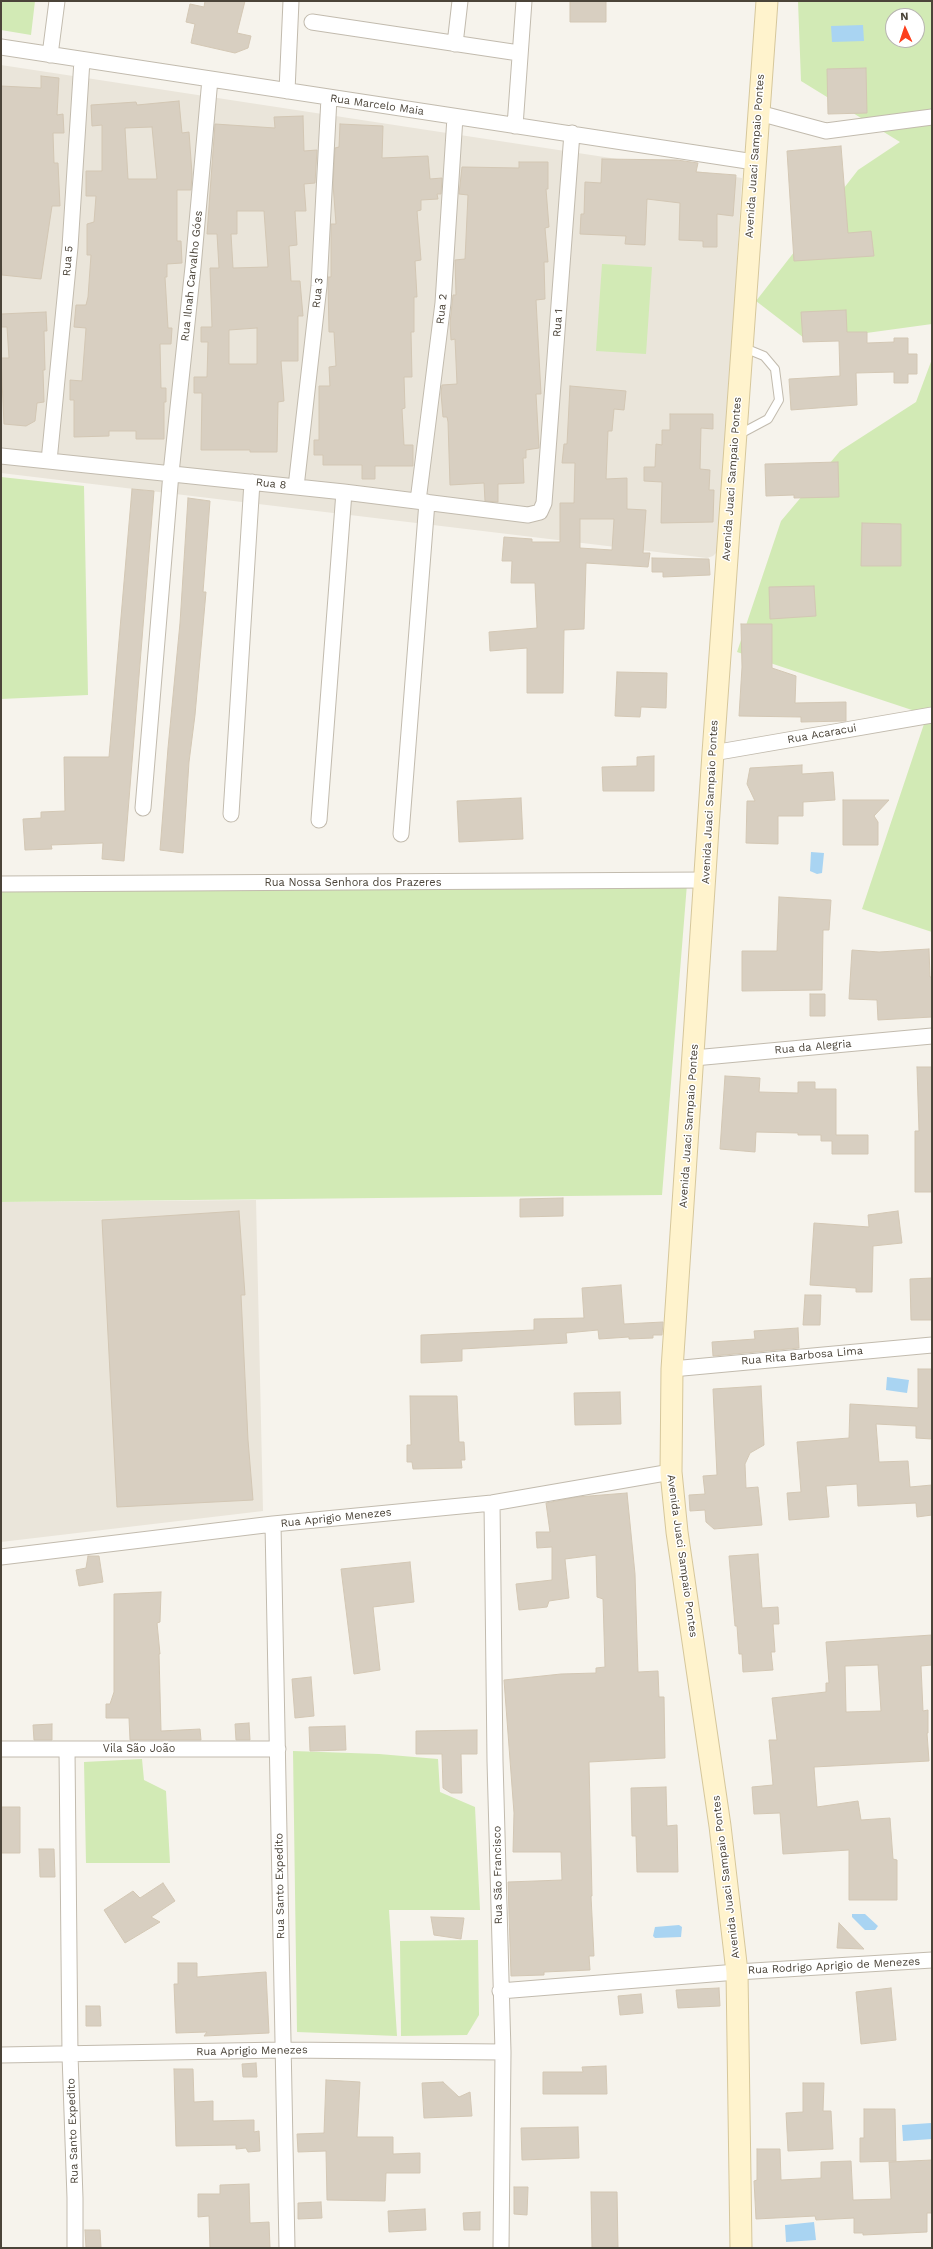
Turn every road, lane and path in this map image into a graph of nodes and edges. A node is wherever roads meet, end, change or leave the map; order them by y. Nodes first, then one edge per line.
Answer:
1 (57, 1) edge
2 (291, 1) edge
3 (460, 1) edge
4 (524, 1) edge
5 (767, 1) edge
6 (312, 22) dead end
7 (455, 44) junction
8 (1, 48) edge
9 (519, 53) junction
10 (50, 55) junction
11 (82, 60) junction
12 (210, 79) junction
13 (287, 90) junction
14 (329, 98) junction
15 (759, 113) junction
16 (455, 117) junction
17 (932, 117) edge
18 (515, 126) junction
19 (572, 134) junction
20 (754, 162) junction
21 (741, 347) junction
22 (735, 436) junction
23 (1, 456) edge
24 (49, 461) junction
25 (171, 473) junction
26 (252, 482) junction
27 (296, 487) junction
28 (344, 492) junction
29 (423, 501) junction
30 (540, 512) joint
31 (932, 716) edge
32 (713, 753) junction
33 (143, 808) dead end
34 (231, 814) dead end
35 (320, 820) dead end
36 (401, 834) dead end
37 (706, 880) junction
38 (1, 884) edge
39 (932, 1036) edge
40 (694, 1058) junction
41 (932, 1345) edge
42 (672, 1369) junction
43 (671, 1472) junction
44 (492, 1503) junction
45 (273, 1524) junction
46 (1, 1557) edge
47 (1, 1749) edge
48 (278, 1749) junction
49 (67, 1750) junction
50 (932, 1960) edge
51 (737, 1972) junction
52 (500, 1991) junction
53 (283, 2050) junction
54 (503, 2052) junction
55 (1, 2055) edge
56 (70, 2055) junction
57 (75, 2248) edge
58 (287, 2248) edge
59 (501, 2248) edge
60 (741, 2248) edge

1 - 10 street
2 - 13 street
3 - 7 street
4 - 9 street
5 - 15 main road, Avenida Juaci Sampaio Pontes
6 - 7 street
7 - 9 street
8 - 10 street, Rua Marcelo Maia
9 - 18 street
10 - 11 street, Rua Marcelo Maia
11 - 12 street, Rua Marcelo Maia
11 - 24 street, Rua 5
12 - 13 street, Rua Marcelo Maia
12 - 25 street, Rua Ilnah Carvalho Góes
13 - 14 street, Rua Marcelo Maia
14 - 16 street, Rua Marcelo Maia
14 - 27 street, Rua 3
15 - 17 street
15 - 20 main road, Avenida Juaci Sampaio Pontes
16 - 18 street, Rua Marcelo Maia
16 - 29 street, Rua 2
18 - 19 street, Rua Marcelo Maia
19 - 20 street, Rua Marcelo Maia
19 - 30 street, Rua 1
20 - 21 main road, Avenida Juaci Sampaio Pontes
21 - 22 main road, Avenida Juaci Sampaio Pontes
21 - 22 lane
22 - 32 main road, Avenida Juaci Sampaio Pontes
23 - 24 street, Rua 8
24 - 25 street, Rua 8
25 - 26 street, Rua 8
25 - 33 street, Rua Ilnah Carvalho Góes
26 - 27 street, Rua 8
26 - 34 street
27 - 28 street, Rua 8
28 - 29 street, Rua 8
28 - 35 street
29 - 30 street, Rua 8
29 - 36 street, Rua 2
31 - 32 street, Rua Acaracui
32 - 37 main road, Avenida Juaci Sampaio Pontes
37 - 38 street, Rua Nossa Senhora dos Prazeres
37 - 40 main road, Avenida Juaci Sampaio Pontes
39 - 40 street, Rua da Alegria
40 - 42 main road, Avenida Juaci Sampaio Pontes
41 - 42 street, Rua Rita Barbosa Lima
42 - 43 main road, Avenida Juaci Sampaio Pontes
43 - 44 street, Rua Aprigio Menezes
43 - 51 main road, Avenida Juaci Sampaio Pontes
44 - 45 street, Rua Aprigio Menezes
44 - 52 street, Rua São Francisco
45 - 46 street, Rua Aprigio Menezes
45 - 48 street, Rua Santo Expedito
47 - 49 street, Vila São João
48 - 49 street, Vila São João
48 - 53 street, Rua Santo Expedito
49 - 56 street, Rua Santo Expedito
50 - 51 street, Rua Rodrigo Aprigio de Menezes
51 - 52 street, Rua Rodrigo Aprigio de Menezes
51 - 60 main road, Avenida Juaci Sampaio Pontes
52 - 54 street, Rua São Francisco
53 - 54 street, Rua Aprigio Menezes
53 - 56 street, Rua Aprigio Menezes
53 - 58 street, Rua Santo Expedito
54 - 59 street, Rua São Francisco
55 - 56 street, Rua Aprigio Menezes
56 - 57 street, Rua Santo Expedito

